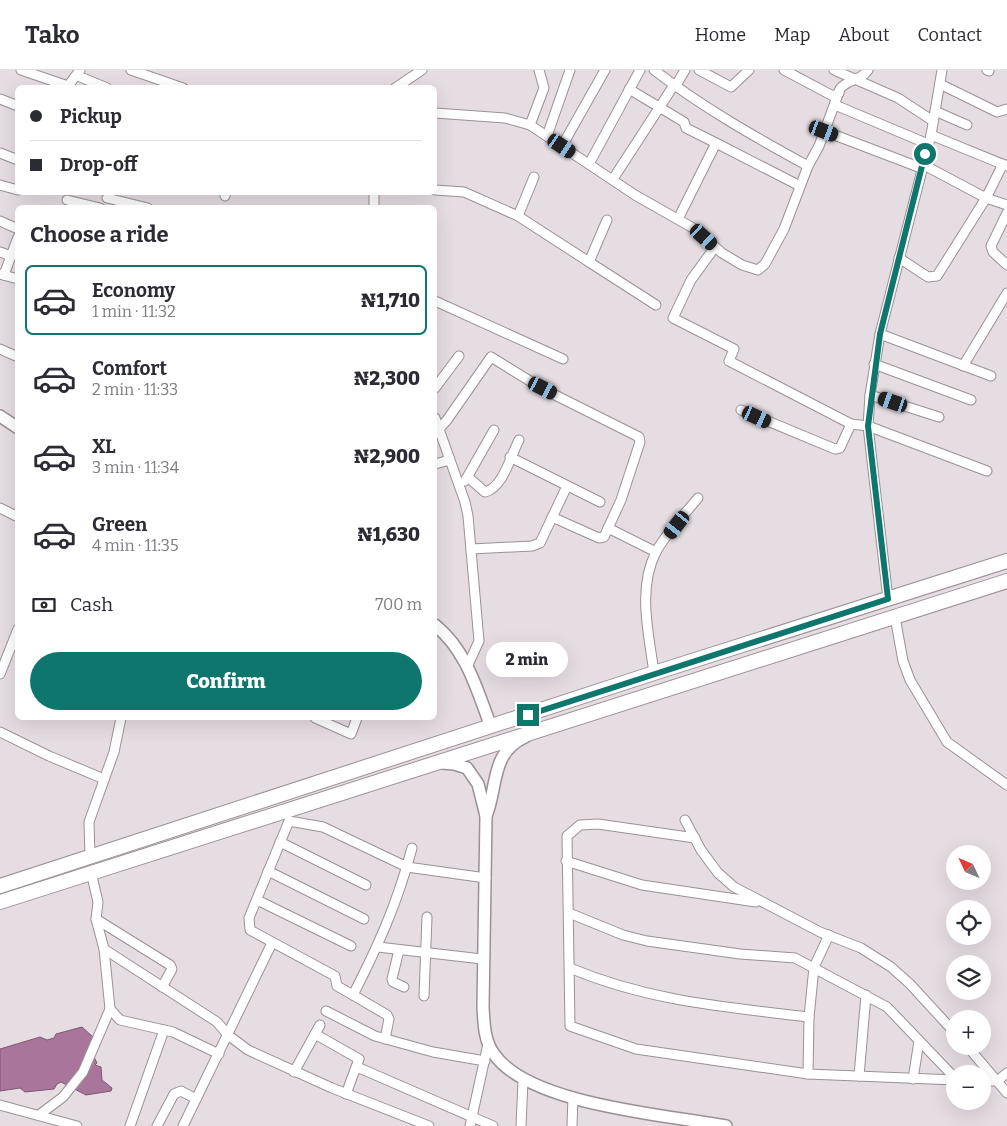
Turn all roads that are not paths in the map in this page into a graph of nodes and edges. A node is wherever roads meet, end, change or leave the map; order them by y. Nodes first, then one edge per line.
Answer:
1 (21, 70) edge
2 (131, 70) edge
3 (422, 70) edge
4 (539, 70) edge
5 (570, 70) edge
6 (605, 70) edge
7 (640, 70) edge
8 (654, 70) edge
9 (685, 70) edge
10 (699, 70) edge
11 (749, 70) edge
12 (784, 70) edge
13 (834, 70) edge
14 (868, 70) edge
15 (942, 70) edge
16 (80, 75) edge
17 (856, 81) junction
18 (940, 84) junction
19 (65, 85) edge
20 (69, 85) edge
21 (101, 85) edge
22 (174, 85) edge
23 (400, 85) edge
24 (674, 86) junction
25 (629, 89) junction
26 (839, 93) junction
27 (0, 100) edge
28 (15, 105) edge
29 (835, 105) junction
30 (660, 106) junction
31 (935, 111) junction
32 (1004, 112) edge
33 (437, 113) edge
34 (933, 121) junction
35 (530, 125) junction
36 (967, 125) dead end
37 (824, 131) junction
38 (547, 136) junction
39 (929, 139) junction
40 (716, 143) junction
41 (562, 146) junction
42 (0, 153) edge
43 (15, 159) edge
44 (589, 164) junction
45 (1005, 165) edge
46 (808, 166) junction
47 (922, 166) junction
48 (534, 177) dead end
49 (613, 179) junction
50 (0, 185) edge
51 (800, 186) junction
52 (15, 189) edge
53 (437, 190) edge
54 (108, 195) edge
55 (986, 198) junction
56 (68, 200) dead end
57 (89, 205) edge
58 (139, 205) edge
59 (1007, 205) edge
60 (1007, 213) edge
61 (518, 216) junction
62 (678, 219) junction
63 (607, 220) dead end
64 (0, 221) edge
65 (15, 228) edge
66 (1003, 231) edge
67 (15, 246) edge
68 (715, 247) junction
69 (0, 252) edge
70 (11, 256) junction
71 (899, 258) junction
72 (589, 262) junction
73 (1007, 265) edge
74 (2, 275) edge
75 (15, 278) edge
76 (1005, 299) edge
77 (437, 302) edge
78 (656, 305) dead end
79 (880, 334) junction
80 (0, 349) edge
81 (15, 356) edge
82 (459, 356) dead end
83 (563, 359) dead end
84 (874, 364) junction
85 (963, 366) junction
86 (991, 376) dead end
87 (437, 385) edge
88 (870, 395) junction
89 (971, 400) dead end
90 (741, 410) dead end
91 (0, 416) edge
92 (938, 417) dead end
93 (437, 424) edge
94 (851, 424) junction
95 (15, 426) edge
96 (868, 426) junction
97 (439, 429) junction
98 (494, 430) dead end
99 (518, 440) dead end
100 (449, 457) junction
101 (510, 457) junction
102 (437, 463) edge
103 (987, 471) dead end
104 (468, 478) junction
105 (459, 485) junction
106 (567, 486) junction
107 (698, 498) dead end
108 (600, 502) dead end
109 (0, 508) edge
110 (15, 516) edge
111 (552, 517) junction
112 (608, 528) junction
113 (471, 549) junction
114 (656, 552) junction
115 (1007, 562) edge
116 (1007, 581) edge
117 (888, 599) junction
118 (895, 617) junction
119 (437, 627) edge
120 (15, 636) edge
121 (468, 665) junction
122 (654, 673) junction
123 (0, 674) edge
124 (121, 720) edge
125 (320, 720) edge
126 (356, 720) edge
127 (491, 727) junction
128 (544, 729) junction
129 (0, 732) edge
130 (439, 763) junction
131 (104, 779) junction
132 (1007, 785) edge
133 (486, 816) junction
134 (686, 820) dead end
135 (694, 838) junction
136 (280, 842) junction
137 (412, 848) dead end
138 (90, 857) junction
139 (566, 861) junction
140 (407, 867) junction
141 (268, 871) junction
142 (90, 872) junction
143 (486, 878) junction
144 (366, 885) dead end
145 (0, 886) edge
146 (257, 900) junction
147 (0, 902) edge
148 (766, 904) junction
149 (569, 913) junction
150 (427, 917) dead end
151 (96, 919) junction
152 (364, 919) dead end
153 (829, 935) junction
154 (272, 943) junction
155 (351, 946) dead end
156 (378, 947) junction
157 (104, 949) junction
158 (399, 950) junction
159 (428, 953) junction
160 (482, 959) junction
161 (814, 967) junction
162 (570, 968) junction
163 (162, 987) junction
164 (404, 987) dead end
165 (353, 995) junction
166 (866, 995) junction
167 (424, 996) dead end
168 (110, 1009) junction
169 (326, 1011) dead end
170 (809, 1018) junction
171 (946, 1023) edge
172 (320, 1025) dead end
173 (164, 1030) junction
174 (315, 1034) junction
175 (228, 1035) junction
176 (385, 1039) junction
177 (919, 1041) junction
178 (488, 1044) junction
179 (219, 1054) junction
180 (975, 1055) edge
181 (484, 1061) junction
182 (357, 1067) junction
183 (946, 1070) edge
184 (294, 1072) junction
185 (1007, 1073) edge
186 (808, 1074) junction
187 (858, 1076) junction
188 (913, 1079) junction
189 (946, 1079) edge
190 (523, 1080) junction
191 (991, 1081) edge
192 (997, 1081) junction
193 (1007, 1093) edge
194 (346, 1094) junction
195 (573, 1097) junction
196 (196, 1099) junction
197 (0, 1105) edge
198 (39, 1115) junction
199 (471, 1115) junction
200 (708, 1124) edge
201 (76, 1126) edge
202 (130, 1126) edge
203 (157, 1126) edge
204 (183, 1126) edge
205 (429, 1126) edge
206 (470, 1126) edge
207 (493, 1126) edge
208 (521, 1126) edge
209 (572, 1126) edge
210 (726, 1126) edge

1 - 19 street
2 - 22 street
3 - 23 street
4 - 35 street
5 - 38 street
6 - 41 street
7 - 25 street
8 - 24 street
9 - 24 street
10 - 11 street
12 - 26 street
13 - 17 street
14 - 17 street
15 - 18 street
16 - 20 street
16 - 21 street
17 - 26 street
17 - 34 street
18 - 31 street
18 - 32 street
24 - 30 street
24 - 46 street
25 - 30 street
25 - 44 street
26 - 29 street
27 - 28 street
29 - 37 street
29 - 39 street
30 - 40 street
30 - 49 street
31 - 34 street
31 - 36 street
33 - 35 street
34 - 39 street
35 - 38 street
37 - 46 street
37 - 47 street
38 - 41 street
39 - 45 street
39 - 47 street
40 - 51 street
40 - 62 street
41 - 44 street
42 - 43 street
44 - 49 street
45 - 55 street
46 - 51 street
47 - 55 street
47 - 71 street
48 - 61 street
49 - 62 street
50 - 52 street
51 - 68 street
53 - 61 street
54 - 58 street
55 - 59 street
55 - 71 street
56 - 57 street
60 - 66 street
61 - 72 street
62 - 68 street
63 - 72 street
64 - 65 street
66 - 73 street
67 - 70 street
68 - 94 street
69 - 70 street
70 - 74 street
71 - 79 street
72 - 78 street
74 - 75 street
76 - 85 street
77 - 83 street
79 - 84 street
79 - 85 street
80 - 81 street
82 - 87 street
84 - 88 street
84 - 89 street
85 - 86 street
88 - 92 street
88 - 96 street
90 - 94 street
91 - 95 street
93 - 97 street
94 - 96 street
96 - 103 street
96 - 117 street
97 - 100 street
97 - 112 street
98 - 104 street
99 - 101 street
100 - 102 street
100 - 105 street
101 - 104 street
101 - 106 street
104 - 105 street
105 - 113 street
106 - 108 street
106 - 111 street
107 - 114 street
109 - 110 street
111 - 112 street
111 - 113 street
112 - 114 street
113 - 121 street
114 - 122 street
115 - 117 main road
116 - 118 main road
117 - 122 main road
118 - 128 main road
118 - 132 street
119 - 121 street
120 - 123 street
121 - 127 street
122 - 127 main road
124 - 131 street
125 - 126 street
127 - 138 main road
128 - 130 main road
128 - 133 street
129 - 131 street
130 - 133 street
130 - 142 main road
131 - 138 street
133 - 143 street
134 - 135 street
135 - 139 street
135 - 148 street
136 - 140 street
136 - 141 street
136 - 144 street
137 - 140 street
138 - 145 main road
139 - 148 street
139 - 149 street
140 - 143 street
140 - 156 street
141 - 146 street
141 - 152 street
142 - 147 main road
142 - 151 street
143 - 160 street
146 - 154 street
146 - 155 street
148 - 153 street
149 - 161 street
149 - 162 street
150 - 159 street
151 - 157 street
151 - 163 street
153 - 161 street
153 - 171 street
154 - 165 street
154 - 175 street
156 - 158 street
156 - 165 street
157 - 163 street
157 - 168 street
158 - 159 street
158 - 164 street
159 - 160 street
159 - 167 street
160 - 178 street
161 - 166 street
161 - 170 street
162 - 170 street
162 - 186 street
163 - 175 street
165 - 176 street
166 - 177 street
166 - 187 street
168 - 173 street
168 - 198 street
169 - 176 street
170 - 186 street
172 - 174 street
173 - 179 street
173 - 202 street
174 - 182 street
174 - 184 street
175 - 179 street
175 - 184 street
176 - 181 street
177 - 183 street
177 - 188 street
178 - 181 street
178 - 190 street
179 - 196 street
180 - 192 street
181 - 199 street
182 - 194 street
182 - 199 street
184 - 194 street
185 - 192 street
186 - 187 street
187 - 188 street
188 - 189 street
190 - 195 street
190 - 208 street
191 - 192 street
192 - 193 street
194 - 205 street
195 - 200 street
195 - 209 street
196 - 203 street
196 - 204 street
197 - 198 street
198 - 201 street
199 - 206 street
199 - 207 street
200 - 210 street

